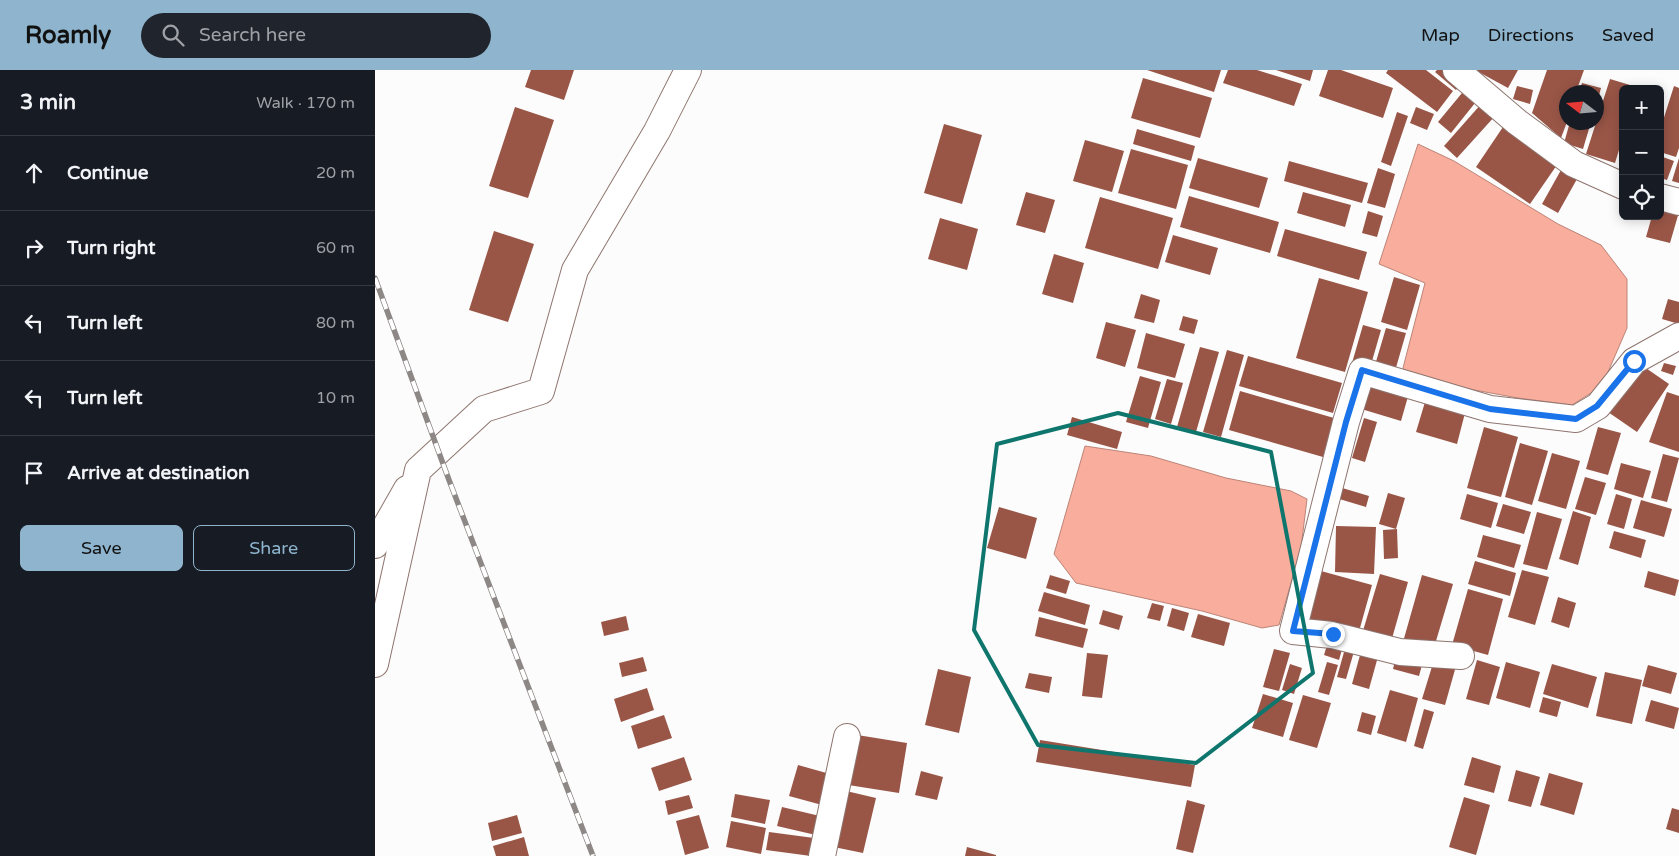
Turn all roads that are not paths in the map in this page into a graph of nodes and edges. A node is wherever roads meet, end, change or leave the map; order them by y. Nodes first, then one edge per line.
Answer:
1 (688, 70) edge
2 (1456, 70) edge
3 (1619, 184) edge
4 (1664, 198) edge
5 (1679, 202) edge
6 (1679, 336) edge
7 (418, 470) junction
8 (375, 545) edge
9 (1461, 656) dead end
10 (375, 664) edge
11 (847, 737) dead end
12 (822, 856) edge

1 - 7 street
2 - 3 street
4 - 5 street
6 - 9 street
7 - 8 street
7 - 10 street
11 - 12 street

